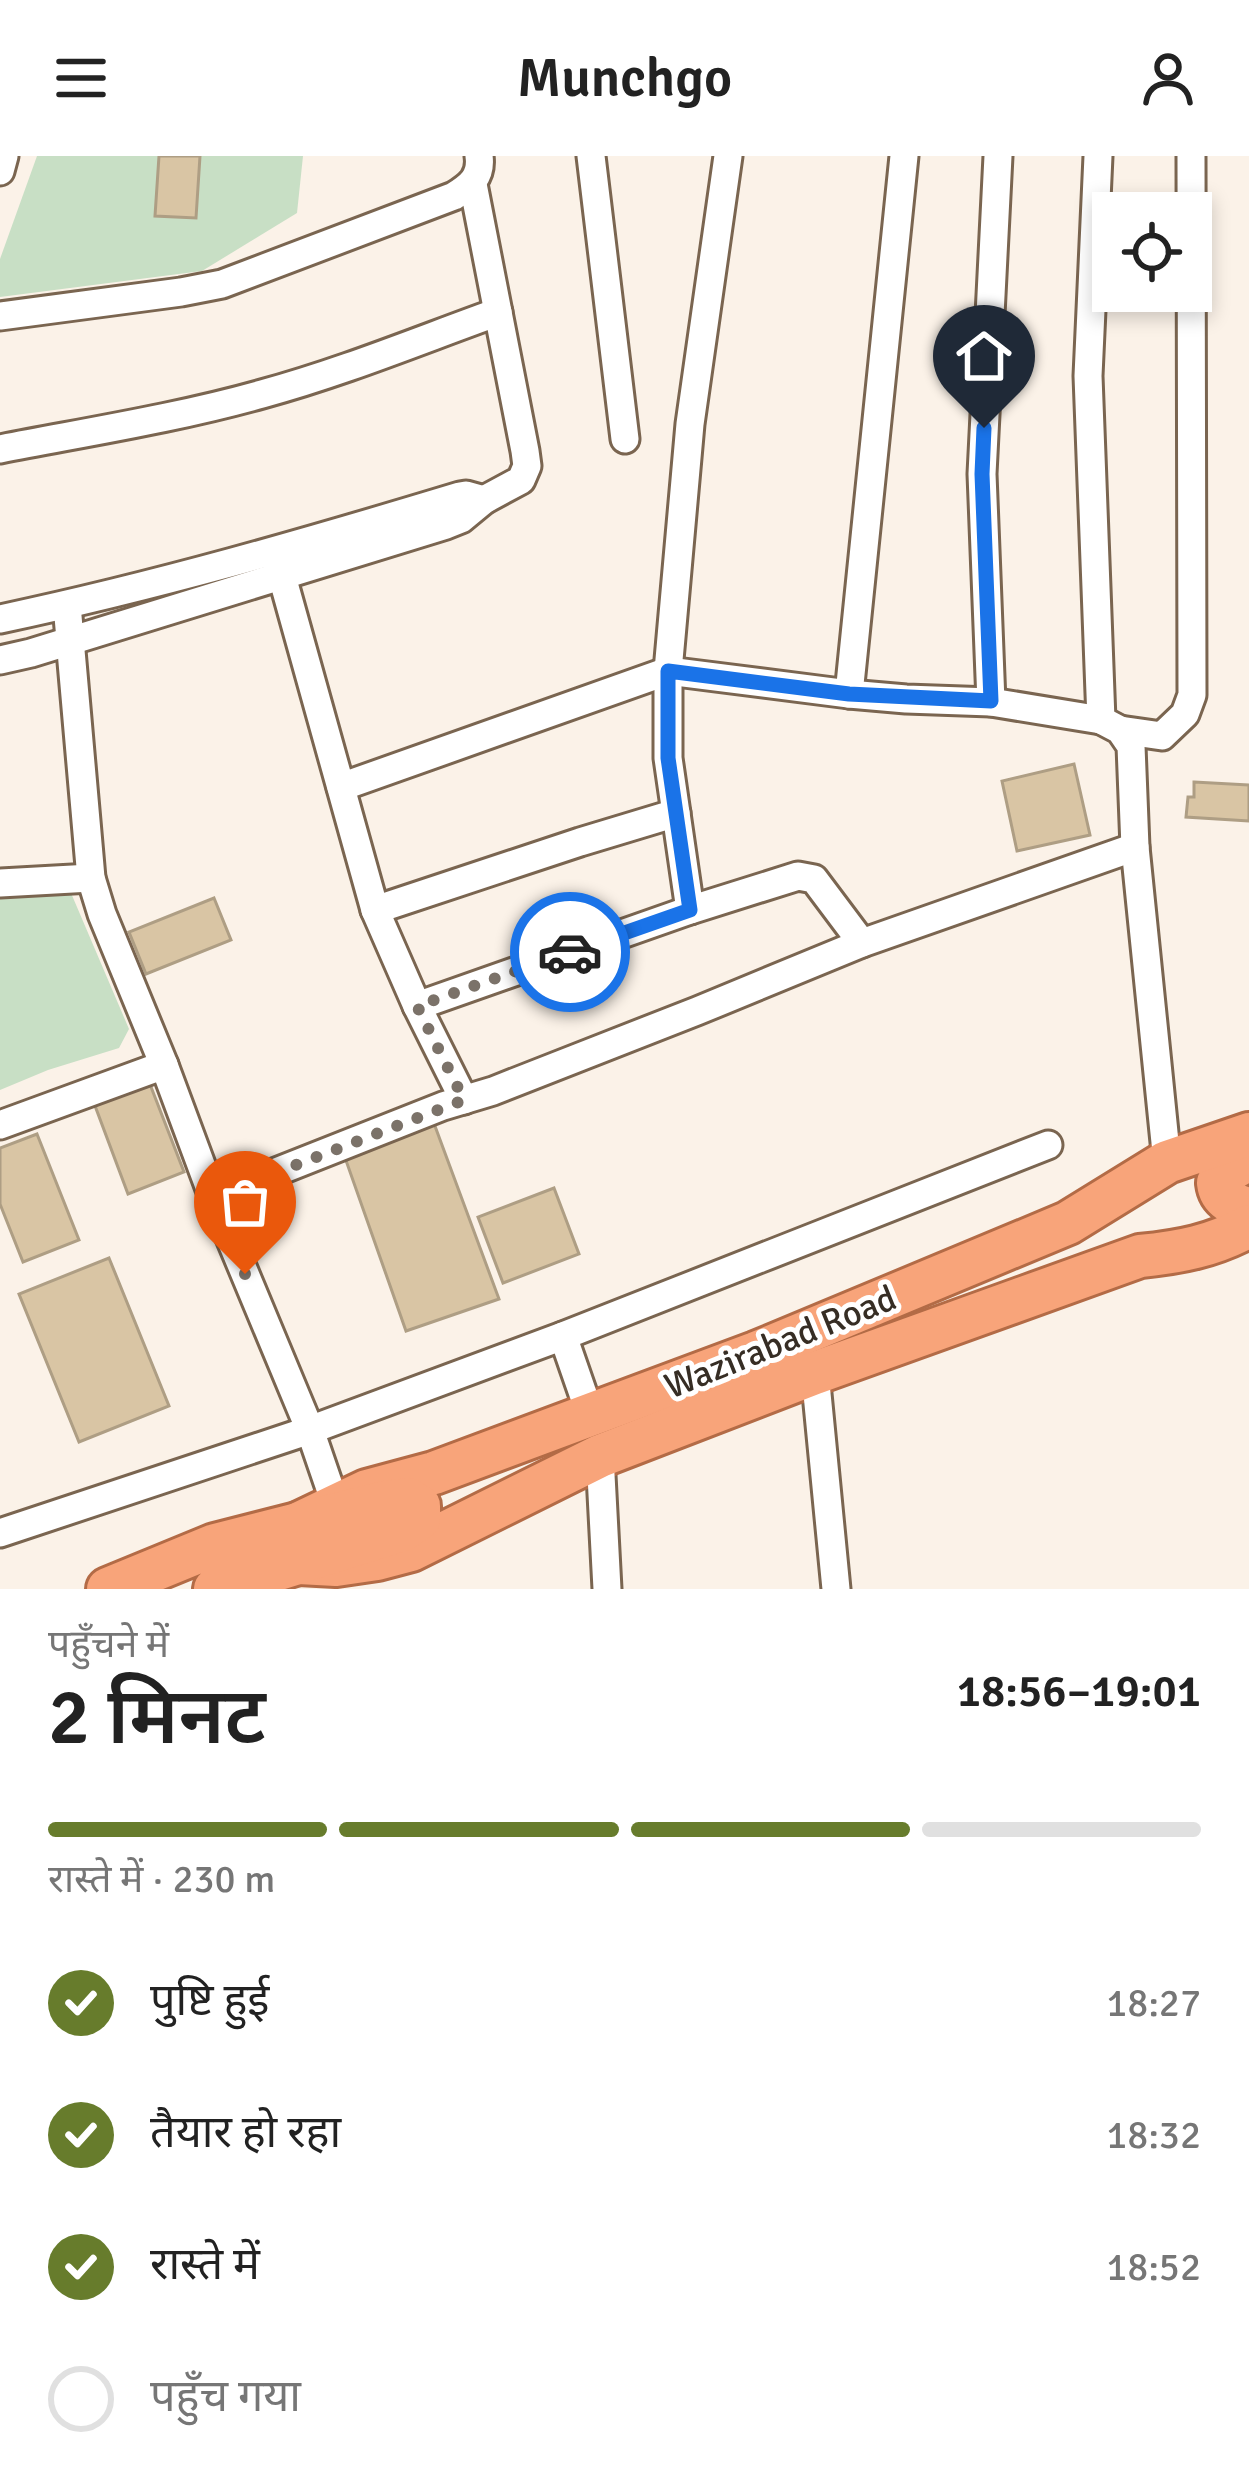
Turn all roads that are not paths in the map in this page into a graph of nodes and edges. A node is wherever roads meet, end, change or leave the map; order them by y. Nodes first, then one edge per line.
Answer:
1 (4, 156) edge
2 (479, 156) edge
3 (590, 156) edge
4 (728, 156) edge
5 (904, 156) edge
6 (998, 156) edge
7 (1098, 156) edge
8 (1191, 156) edge
9 (0, 171) edge
10 (473, 184) junction
11 (498, 312) junction
12 (0, 316) edge
13 (625, 439) dead end
14 (0, 449) edge
15 (279, 564) junction
16 (67, 605) junction
17 (0, 619) edge
18 (69, 641) junction
19 (0, 660) edge
20 (668, 671) junction
21 (849, 694) junction
22 (991, 701) junction
23 (1110, 725) junction
24 (340, 787) junction
25 (676, 813) junction
26 (1135, 848) junction
27 (91, 878) junction
28 (0, 883) edge
29 (375, 910) junction
30 (690, 910) junction
31 (862, 943) junction
32 (417, 1006) junction
33 (164, 1065) junction
34 (464, 1100) junction
35 (0, 1125) edge
36 (1249, 1134) edge
37 (1048, 1145) dead end
38 (1249, 1159) edge
39 (1167, 1162) junction
40 (213, 1197) junction
41 (1249, 1210) edge
42 (1249, 1226) edge
43 (562, 1336) junction
44 (815, 1373) junction
45 (590, 1414) junction
46 (310, 1430) junction
47 (600, 1456) junction
48 (312, 1530) junction
49 (0, 1533) edge
50 (108, 1589) edge
51 (217, 1589) edge
52 (607, 1589) edge
53 (836, 1589) edge

1 - 9 street
2 - 10 street
3 - 13 street
4 - 20 street
5 - 21 street
6 - 22 street
7 - 23 street
8 - 23 street
10 - 11 street
10 - 12 street
11 - 14 street
11 - 15 street
15 - 16 street
15 - 18 street
15 - 24 street
16 - 17 street
16 - 18 street
18 - 19 street
18 - 27 street
20 - 21 street
20 - 24 street
20 - 25 street
21 - 22 street
22 - 23 street
23 - 26 street
24 - 29 street
25 - 29 street
25 - 30 street
26 - 31 street
26 - 39 street
27 - 28 street
27 - 33 street
29 - 32 street
30 - 31 street
30 - 32 street
31 - 34 street
32 - 34 street
33 - 35 street
33 - 40 street
34 - 40 street
36 - 39 highway, Wazirabad Road
37 - 43 street
38 - 41 highway
39 - 45 highway, Wazirabad Road
40 - 46 street
42 - 44 highway, Wazirabad Road
43 - 45 street
43 - 46 street
44 - 47 highway, Wazirabad Road
44 - 53 street
45 - 48 highway, Wazirabad Road
46 - 48 street
46 - 49 street
47 - 48 highway, Wazirabad Road
47 - 52 street
48 - 50 highway, Wazirabad Road
48 - 51 highway, Wazirabad Road

